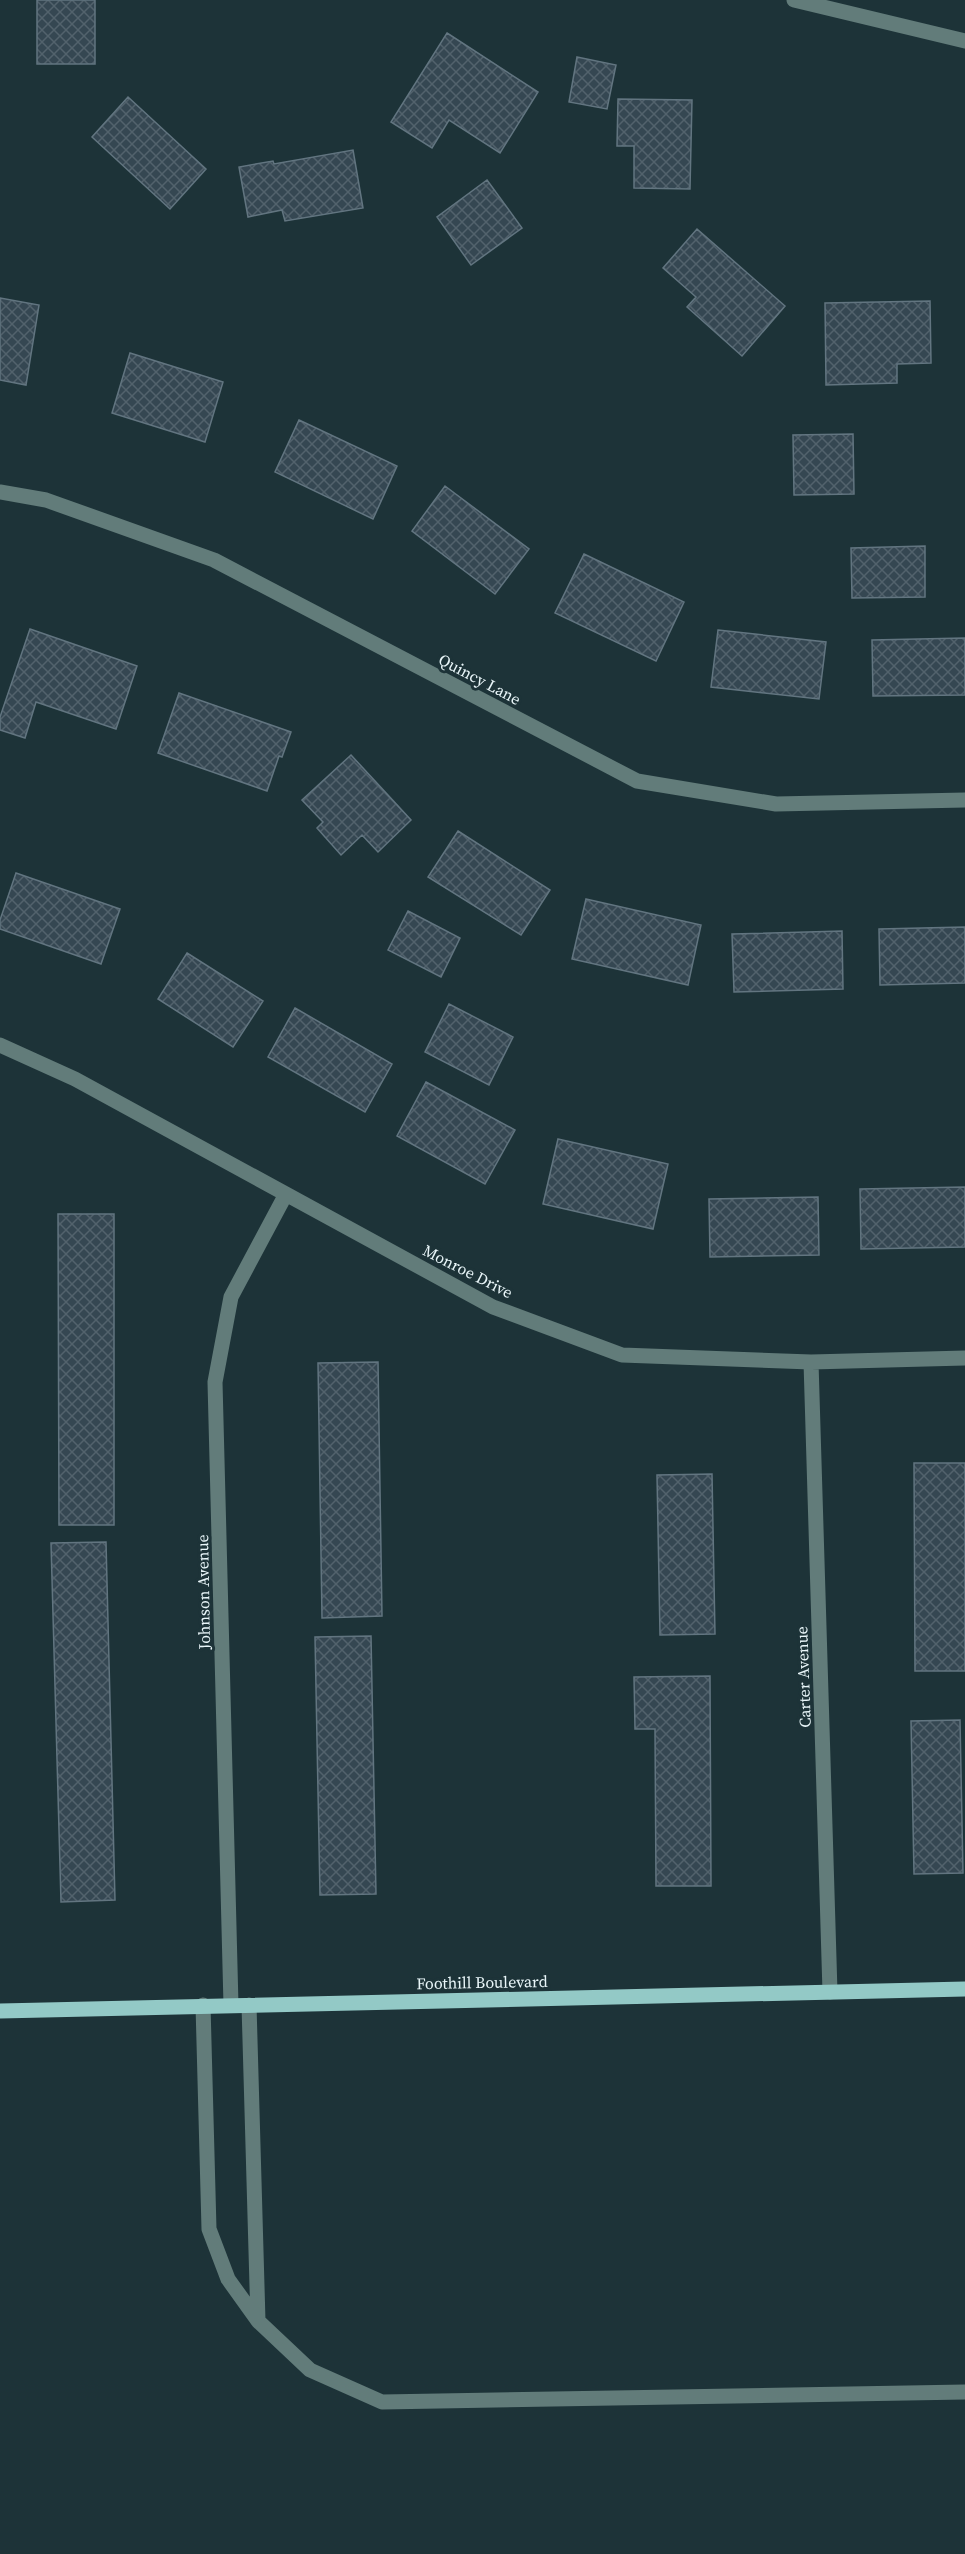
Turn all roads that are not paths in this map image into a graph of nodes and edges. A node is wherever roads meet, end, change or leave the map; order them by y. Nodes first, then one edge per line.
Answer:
1 (794, 0) edge
2 (965, 41) edge
3 (0, 492) edge
4 (965, 800) edge
5 (0, 1046) edge
6 (286, 1194) junction
7 (965, 1358) edge
8 (811, 1362) junction
9 (965, 1989) edge
10 (830, 1992) junction
11 (203, 2005) junction
12 (249, 2005) junction
13 (231, 2006) junction
14 (0, 2011) edge
15 (258, 2322) junction
16 (965, 2392) edge

1 - 2 street
3 - 4 street, Quincy Lane
5 - 6 street, Monroe Drive
6 - 8 street, Monroe Drive
6 - 13 street, Johnson Avenue
7 - 8 street, Monroe Drive
8 - 10 street, Carter Avenue
9 - 10 main road, Foothill Boulevard
10 - 12 main road, Foothill Boulevard
11 - 13 main road, Foothill Boulevard
11 - 14 main road, Foothill Boulevard
11 - 15 street
12 - 13 main road, Foothill Boulevard
12 - 15 street
15 - 16 street

